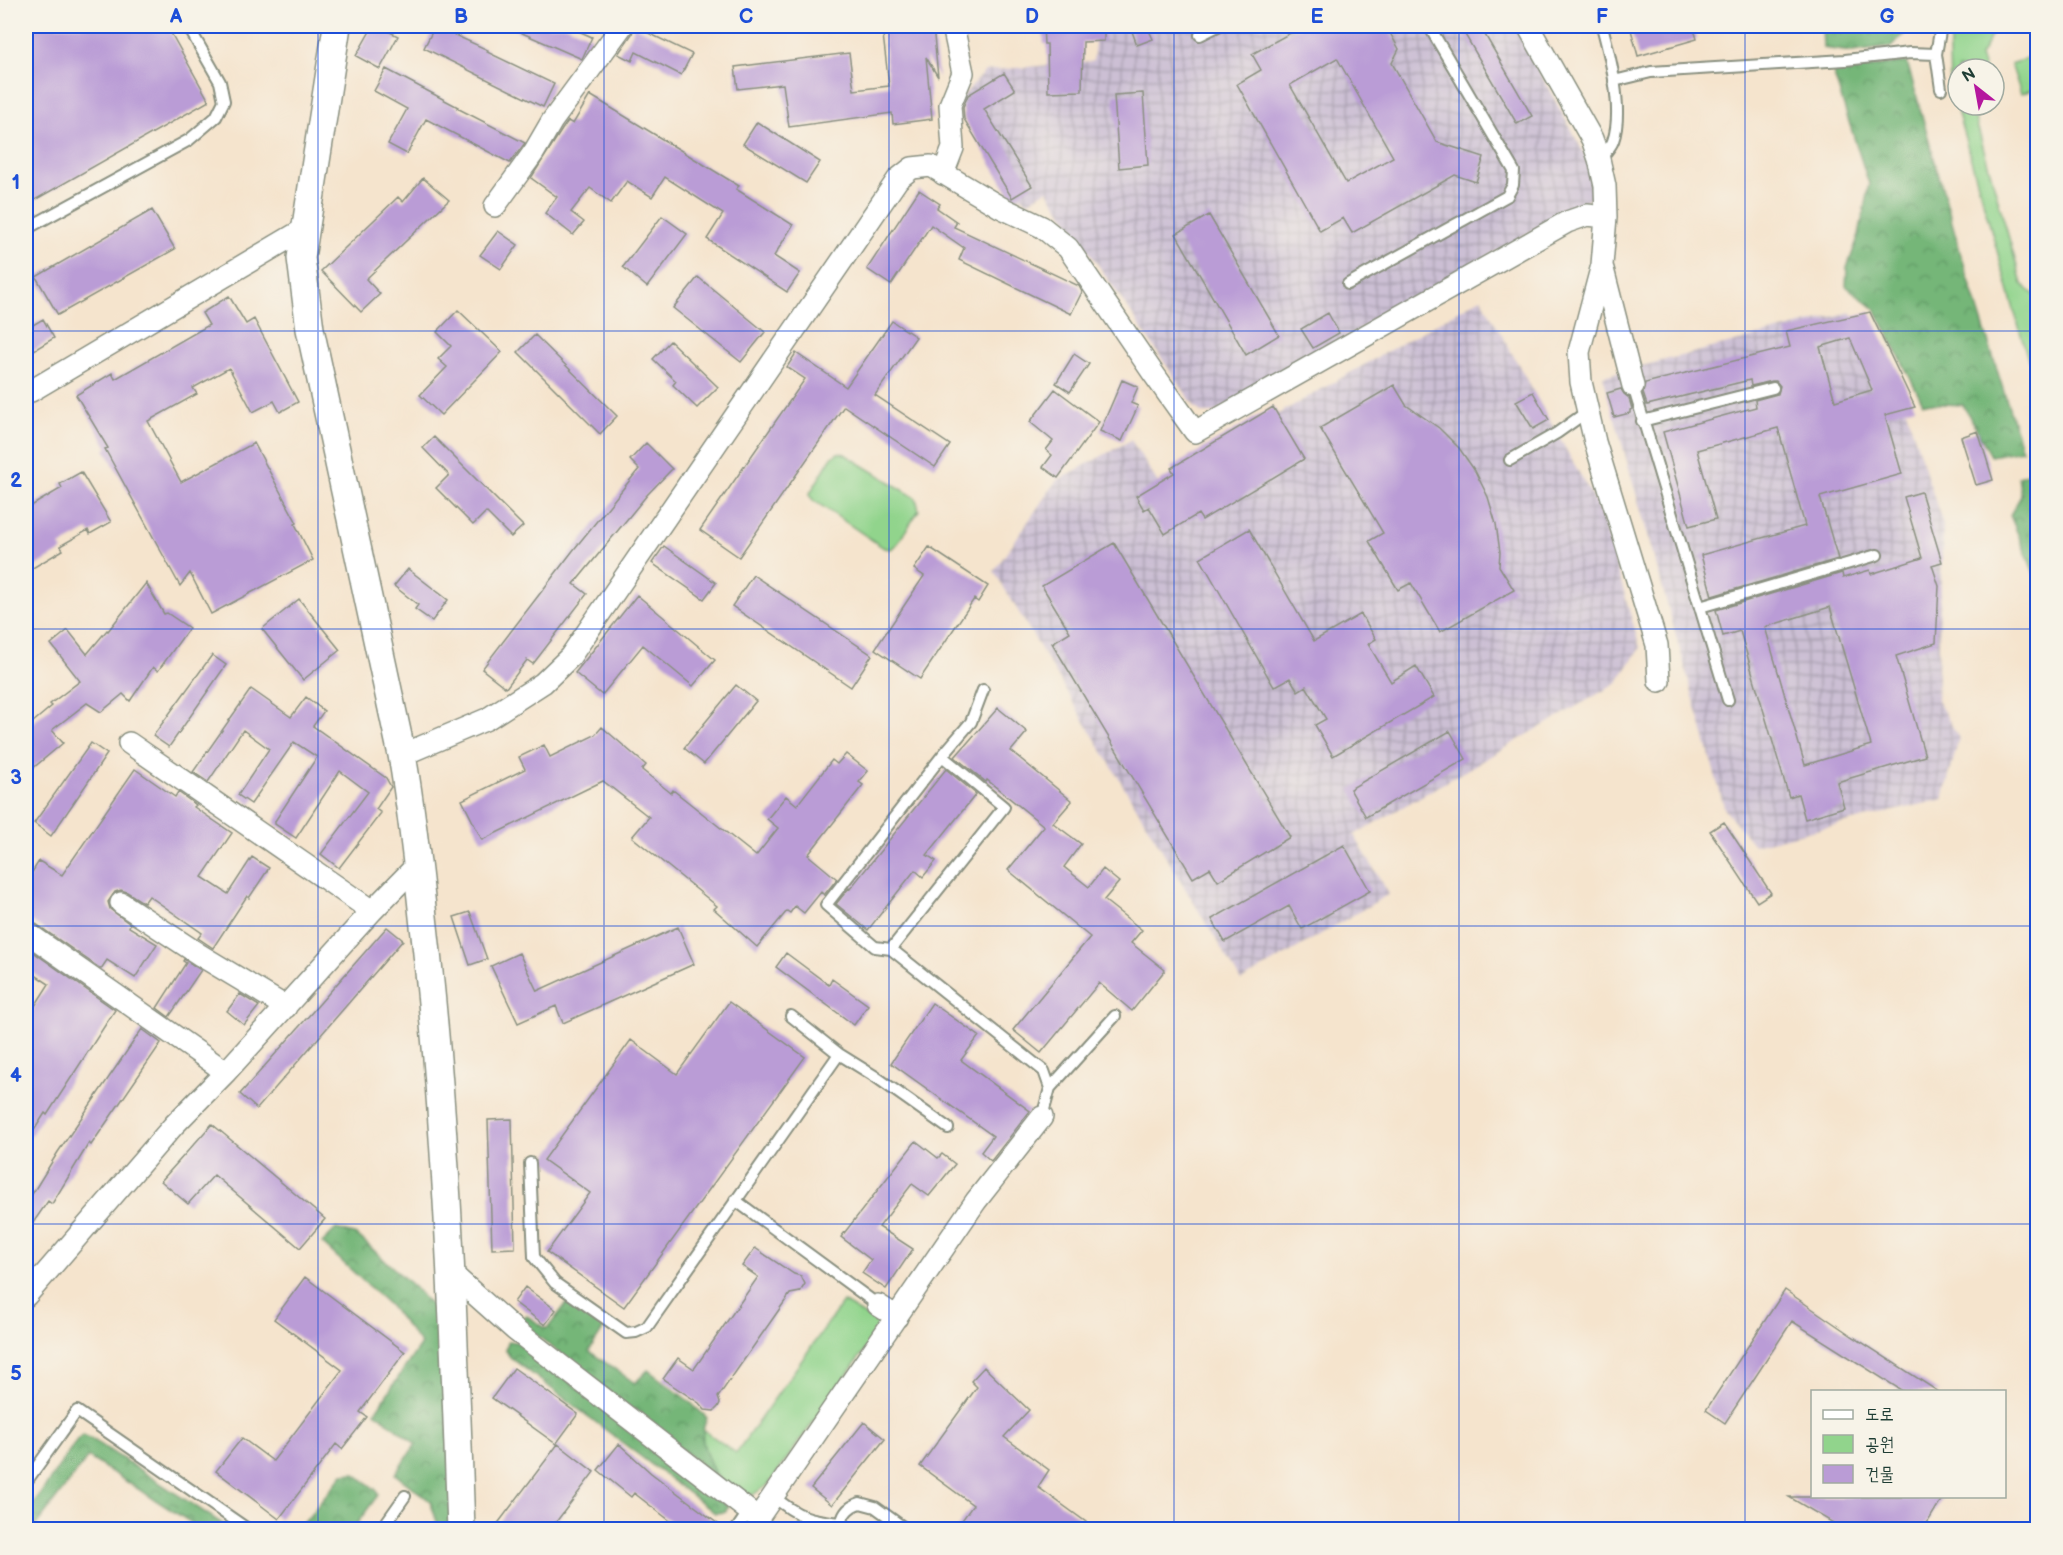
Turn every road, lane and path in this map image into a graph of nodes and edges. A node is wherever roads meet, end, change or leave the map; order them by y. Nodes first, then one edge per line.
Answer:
1 (188, 26) edge
2 (337, 26) edge
3 (622, 26) edge
4 (953, 26) edge
5 (1218, 26) edge
6 (1429, 26) edge
7 (1528, 26) edge
8 (1602, 26) edge
9 (1941, 26) edge
10 (1200, 35) dead end
11 (1936, 54) junction
12 (1614, 81) junction
13 (1941, 89) dead end
14 (1599, 159) junction
15 (943, 174) junction
16 (495, 206) dead end
17 (1606, 217) junction
18 (306, 228) junction
19 (26, 229) edge
20 (1602, 265) junction
21 (1348, 284) dead end
22 (1633, 386) joint
23 (1773, 388) dead end
24 (26, 392) edge
25 (1588, 411) junction
26 (1642, 422) junction
27 (1510, 460) dead end
28 (1877, 555) dead end
29 (1700, 607) junction
30 (1659, 681) dead end
31 (983, 690) dead end
32 (1728, 700) dead end
33 (129, 743) dead end
34 (402, 755) junction
35 (942, 756) junction
36 (417, 865) junction
37 (121, 903) dead end
38 (372, 911) junction
39 (26, 932) edge
40 (891, 949) junction
41 (285, 1007) junction
42 (791, 1016) dead end
43 (1114, 1016) dead end
44 (840, 1054) junction
45 (226, 1072) junction
46 (1050, 1088) junction
47 (1042, 1117) joint
48 (948, 1128) dead end
49 (530, 1163) dead end
50 (735, 1200) junction
51 (451, 1273) junction
52 (26, 1296) edge
53 (878, 1305) joint
54 (897, 1317) junction
55 (26, 1482) edge
56 (773, 1496) junction
57 (405, 1497) dead end
58 (759, 1520) edge
59 (842, 1526) edge
60 (243, 1528) edge
61 (381, 1530) edge
62 (461, 1530) edge
63 (736, 1530) edge
64 (907, 1530) edge

1 - 19 lane
2 - 18 street
3 - 16 street
4 - 15 street
5 - 10 lane
6 - 21 lane
7 - 14 street
8 - 12 lane
9 - 11 lane
11 - 12 lane
11 - 13 lane
12 - 14 lane
14 - 17 street
15 - 17 street
15 - 34 street
17 - 20 street
18 - 24 street
18 - 34 street
20 - 22 street
20 - 25 street
22 - 26 lane
23 - 26 lane
25 - 27 lane
25 - 30 street
26 - 29 lane
28 - 29 lane
29 - 32 lane
31 - 35 lane
33 - 38 street
34 - 36 street
35 - 40 lane
35 - 40 lane
36 - 38 street
36 - 51 street
37 - 41 street
38 - 41 street
39 - 45 street
40 - 46 lane
41 - 45 street
42 - 44 lane
43 - 46 lane
44 - 48 lane
44 - 50 lane
45 - 52 street
46 - 47 lane
47 - 54 street
49 - 50 lane
50 - 53 lane
51 - 58 street
51 - 62 street
53 - 54 street
54 - 56 street
55 - 60 lane
56 - 58 street
56 - 59 lane
57 - 61 lane
58 - 63 lane
59 - 64 lane

